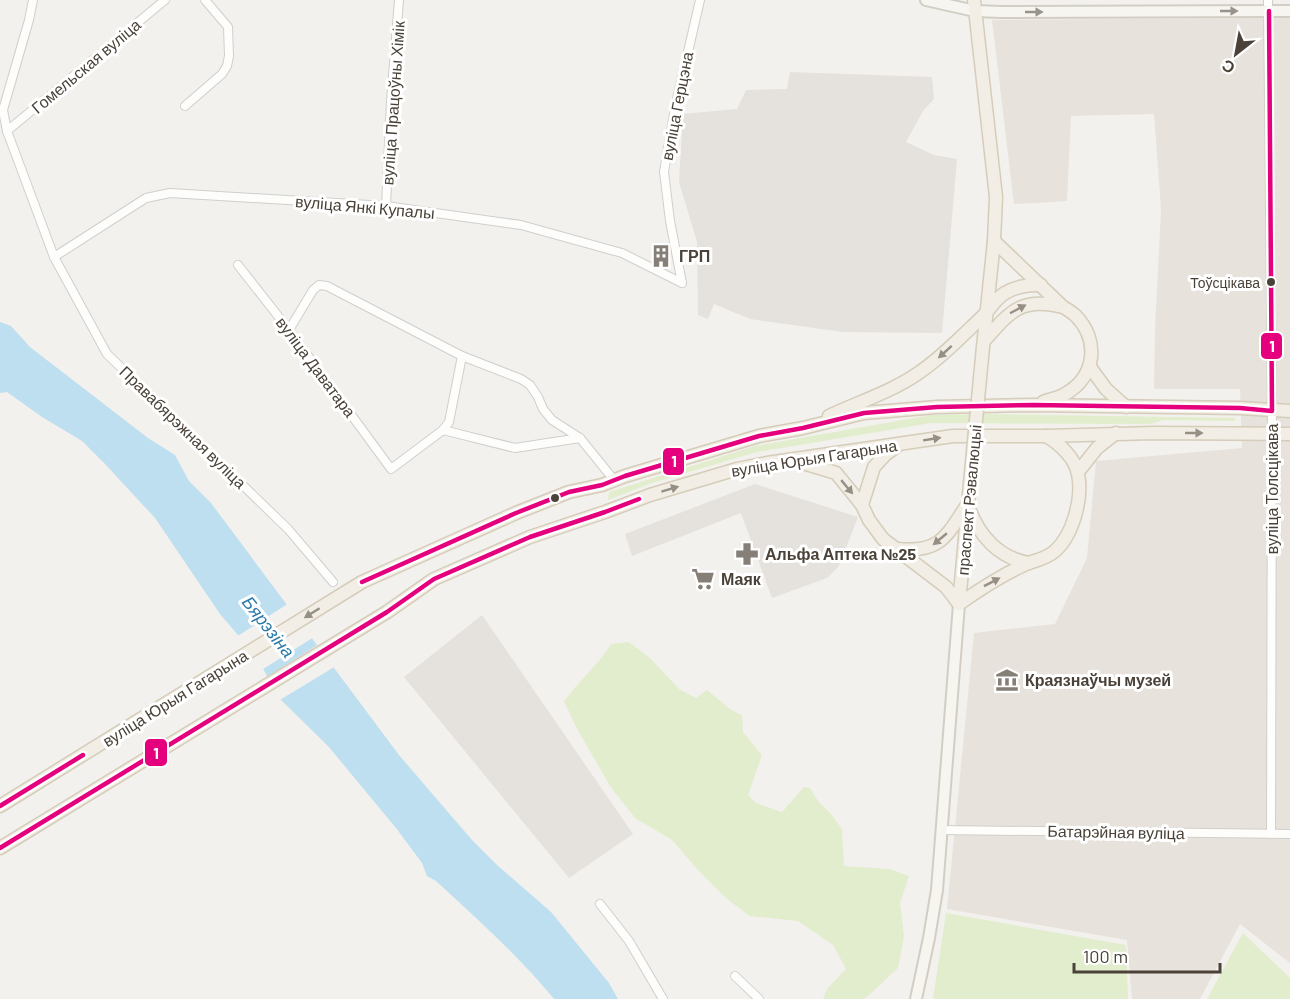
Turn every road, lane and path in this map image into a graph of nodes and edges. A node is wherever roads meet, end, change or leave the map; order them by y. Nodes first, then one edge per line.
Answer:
1 (33, 0) edge
2 (165, 0) edge
3 (205, 0) edge
4 (399, 0) edge
5 (700, 0) edge
6 (926, 0) edge
7 (975, 5) edge
8 (1268, 5) edge
9 (1290, 11) edge
10 (185, 106) dead end
11 (7, 131) junction
12 (386, 206) junction
13 (994, 241) junction
14 (54, 257) junction
15 (238, 265) dead end
16 (682, 283) joint
17 (1041, 285) junction
18 (1063, 307) junction
19 (987, 311) junction
20 (289, 330) junction
21 (983, 344) junction
22 (462, 356) junction
23 (1090, 367) junction
24 (1034, 405) junction
25 (1126, 406) junction
26 (1272, 411) junction
27 (1290, 411) edge
28 (803, 428) junction
29 (443, 430) junction
30 (1116, 434) junction
31 (1272, 434) junction
32 (1290, 434) edge
33 (1046, 436) junction
34 (580, 438) junction
35 (899, 445) junction
36 (791, 459) junction
37 (1078, 472) junction
38 (614, 480) junction
39 (967, 504) junction
40 (862, 505) junction
41 (897, 549) junction
42 (1029, 563) junction
43 (333, 582) dead end
44 (959, 604) junction
45 (0, 806) edge
46 (941, 830) junction
47 (1271, 834) junction
48 (1290, 834) edge
49 (0, 848) edge
50 (600, 904) dead end
51 (735, 976) dead end
52 (663, 999) edge
53 (759, 999) edge
54 (916, 999) edge

1 - 11 street, Правабярэжная вуліца
2 - 11 street, Гомельская вуліца
3 - 10 street
4 - 12 street, вуліца Працоўны Хімік
5 - 16 street, вуліца Герцэна
6 - 7 main road
7 -> 8 main road
7 - 13 main road, праспект Рэвалюцыі
8 - 9 main road
8 - 26 street, вуліца Толсцікава
11 - 14 street, Правабярэжная вуліца
12 - 14 street, вуліца Янкі Купалы
12 - 16 street, вуліца Янкі Купалы
13 - 17 main road
13 - 19 main road, праспект Рэвалюцыі
14 - 43 street, Правабярэжная вуліца
15 - 20 street, вуліца Даватара
17 - 18 main road
17 - 19 main road
21 -> 18 main road
18 - 23 main road
19 - 21 main road, праспект Рэвалюцыі
19 -> 28 main road
20 - 22 street
20 - 29 street, вуліца Даватара
21 - 39 main road, праспект Рэвалюцыі, bridge
22 - 29 street
22 - 34 street
23 - 24 main road
23 - 25 main road
24 - 25 main road, вуліца Юрыя Гагарына
24 - 28 main road, вуліца Юрыя Гагарына
25 - 26 main road, вуліца Юрыя Гагарына
26 - 27 main road, вуліца Юрыя Гагарына
26 - 31 street, вуліца Толсцікава
28 - 38 main road, вуліца Юрыя Гагарына
29 - 34 street
30 -> 31 main road, вуліца Юрыя Гагарына
30 - 33 main road, вуліца Юрыя Гагарына
30 - 37 main road
31 - 32 main road, вуліца Юрыя Гагарына
31 - 47 street, вуліца Толсцікава
35 -> 33 main road, вуліца Юрыя Гагарына
33 - 37 main road
34 - 38 street
35 - 36 main road, вуліца Юрыя Гагарына
35 - 40 main road
36 -> 40 main road
49 -> 36 main road, вуліца Юрыя Гагарына
37 - 42 main road
38 -> 45 main road, вуліца Юрыя Гагарына
39 -> 41 main road
39 - 42 main road
39 - 44 main road, праспект Рэвалюцыі
40 - 41 main road
41 - 44 main road
44 -> 42 main road
44 - 46 main road, праспект Рэвалюцыі
46 - 47 street, Батарэйная вуліца
46 - 54 main road, праспект Рэвалюцыі
47 - 48 street, Батарэйная вуліца
50 - 52 street
51 - 53 street

